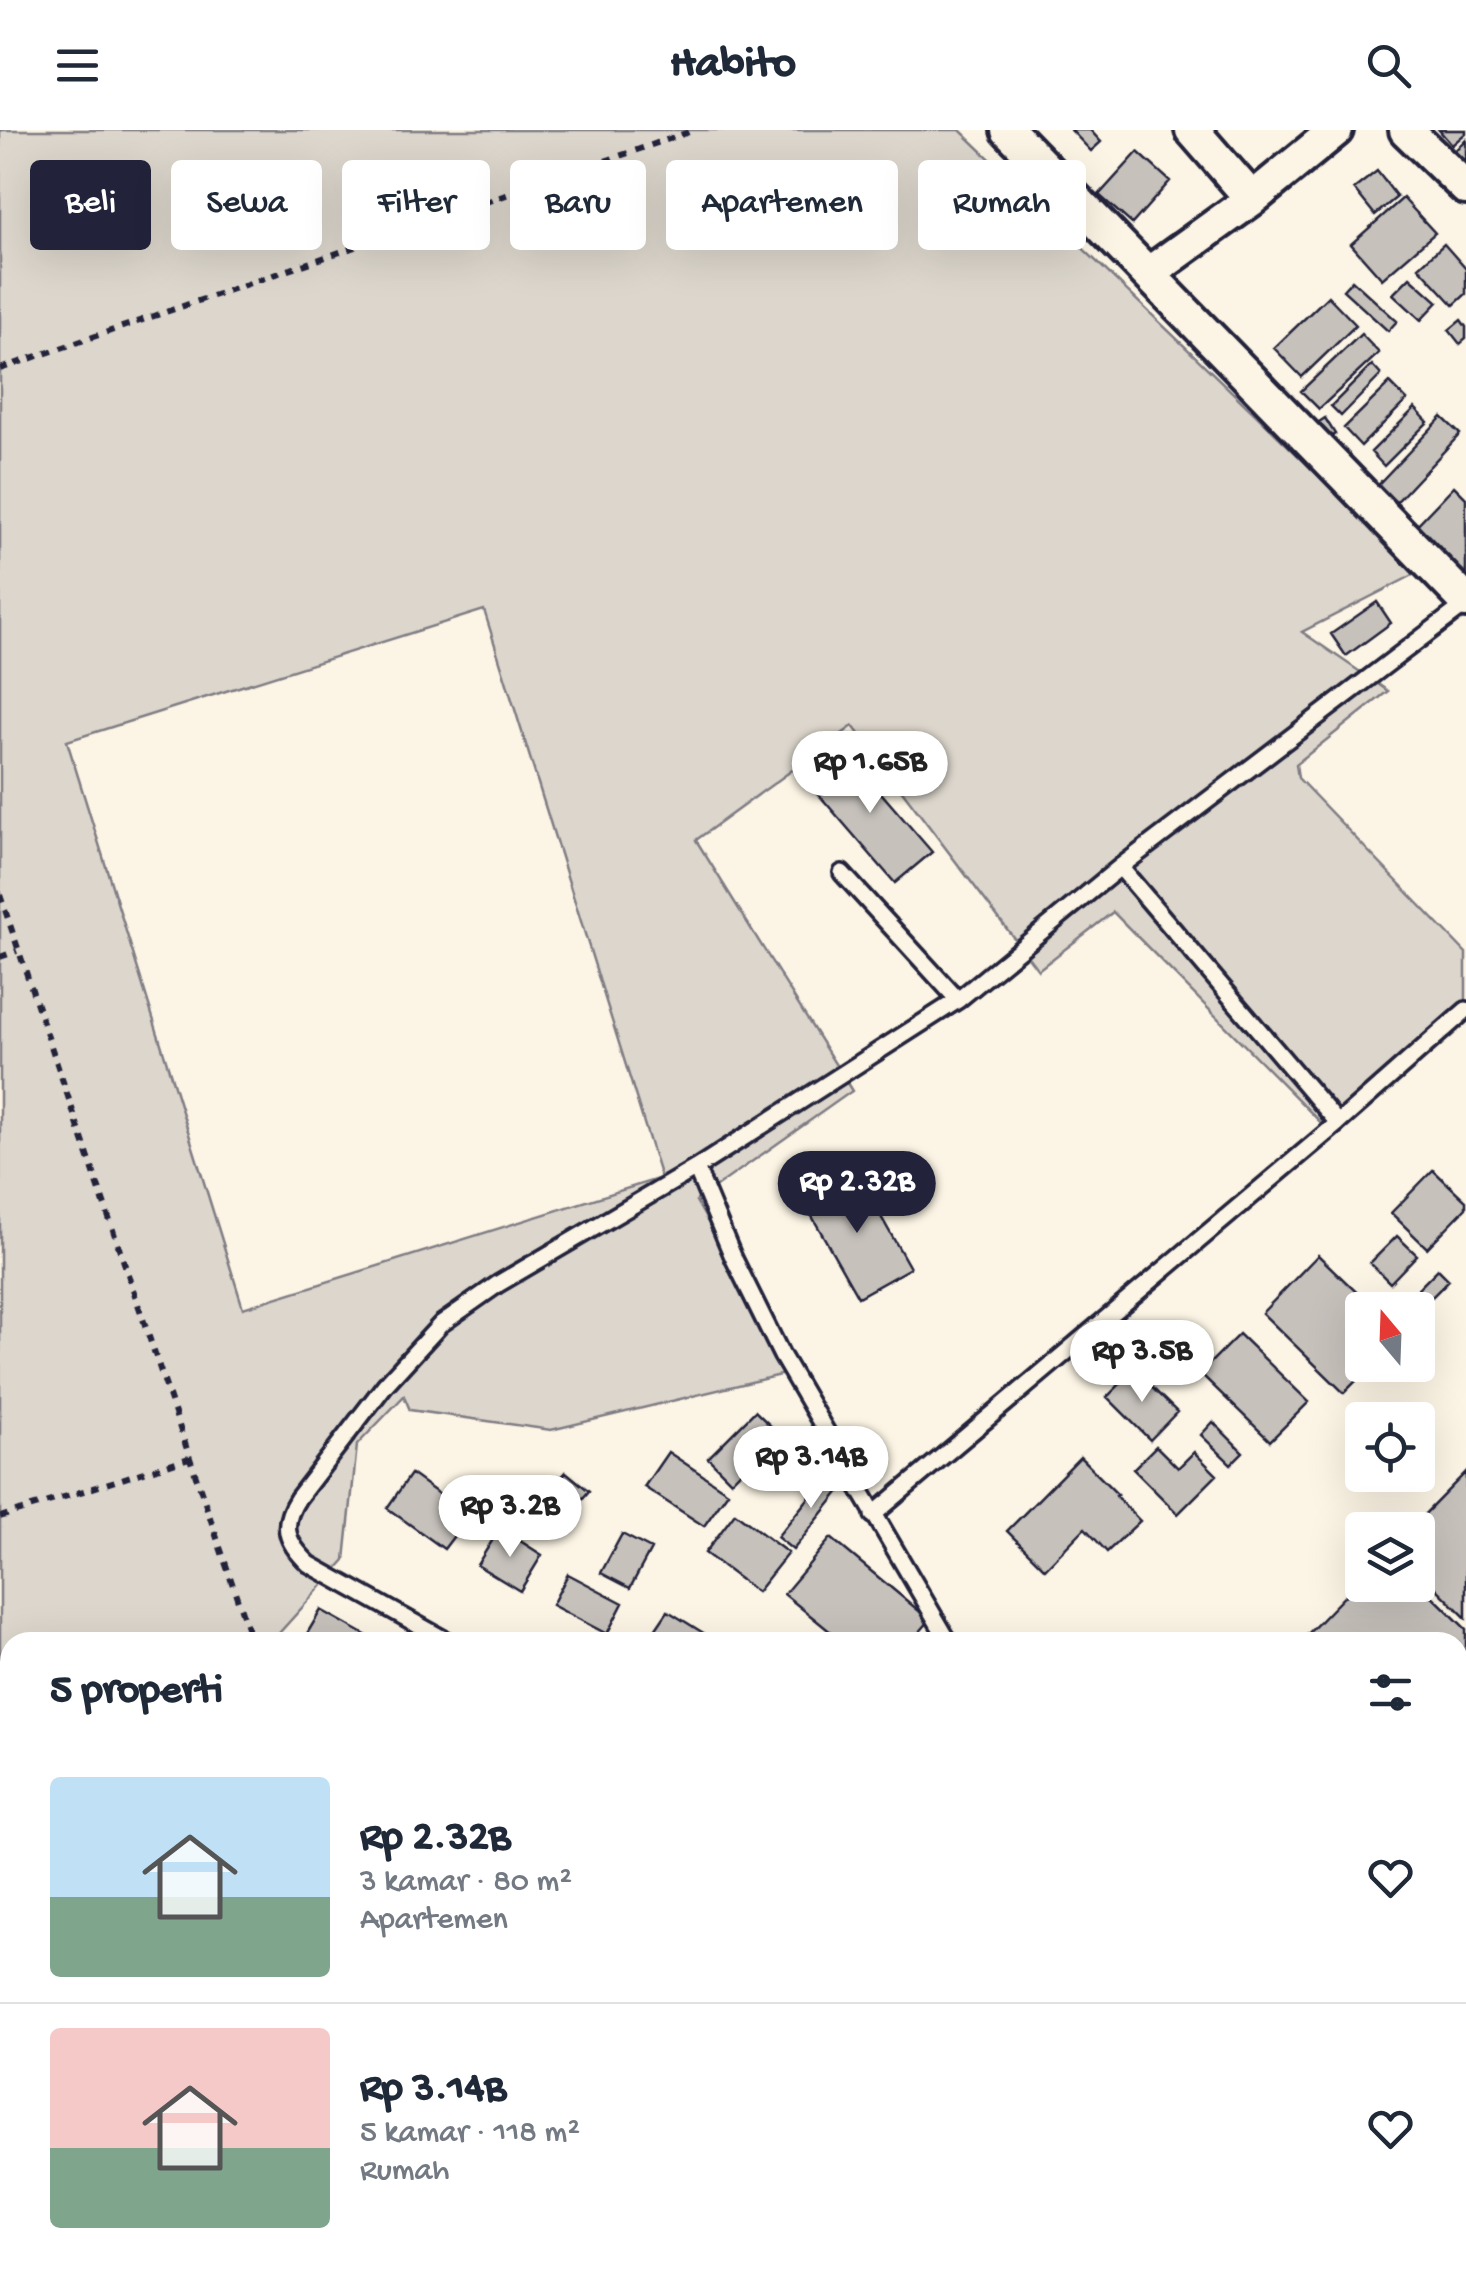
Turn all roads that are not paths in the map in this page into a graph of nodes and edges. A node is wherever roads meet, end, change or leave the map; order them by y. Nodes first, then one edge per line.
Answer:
1 (1008, 130) edge
2 (1192, 130) edge
3 (1336, 130) edge
4 (1406, 130) edge
5 (1466, 188) edge
6 (1252, 200) junction
7 (1148, 274) junction
8 (1466, 603) edge
9 (1120, 868) junction
10 (842, 872) dead end
11 (958, 1000) junction
12 (1466, 1010) edge
13 (1338, 1124) junction
14 (696, 1168) junction
15 (874, 1515) junction
16 (431, 1632) edge
17 (943, 1632) edge

1 - 7 street
2 - 6 street
3 - 6 street
4 - 5 street
6 - 7 street
7 - 8 street
8 - 9 lane
9 - 11 lane
9 - 13 lane
10 - 11 lane
11 - 14 lane
12 - 13 lane
13 - 15 lane
14 - 15 lane
14 - 16 lane
15 - 17 lane

